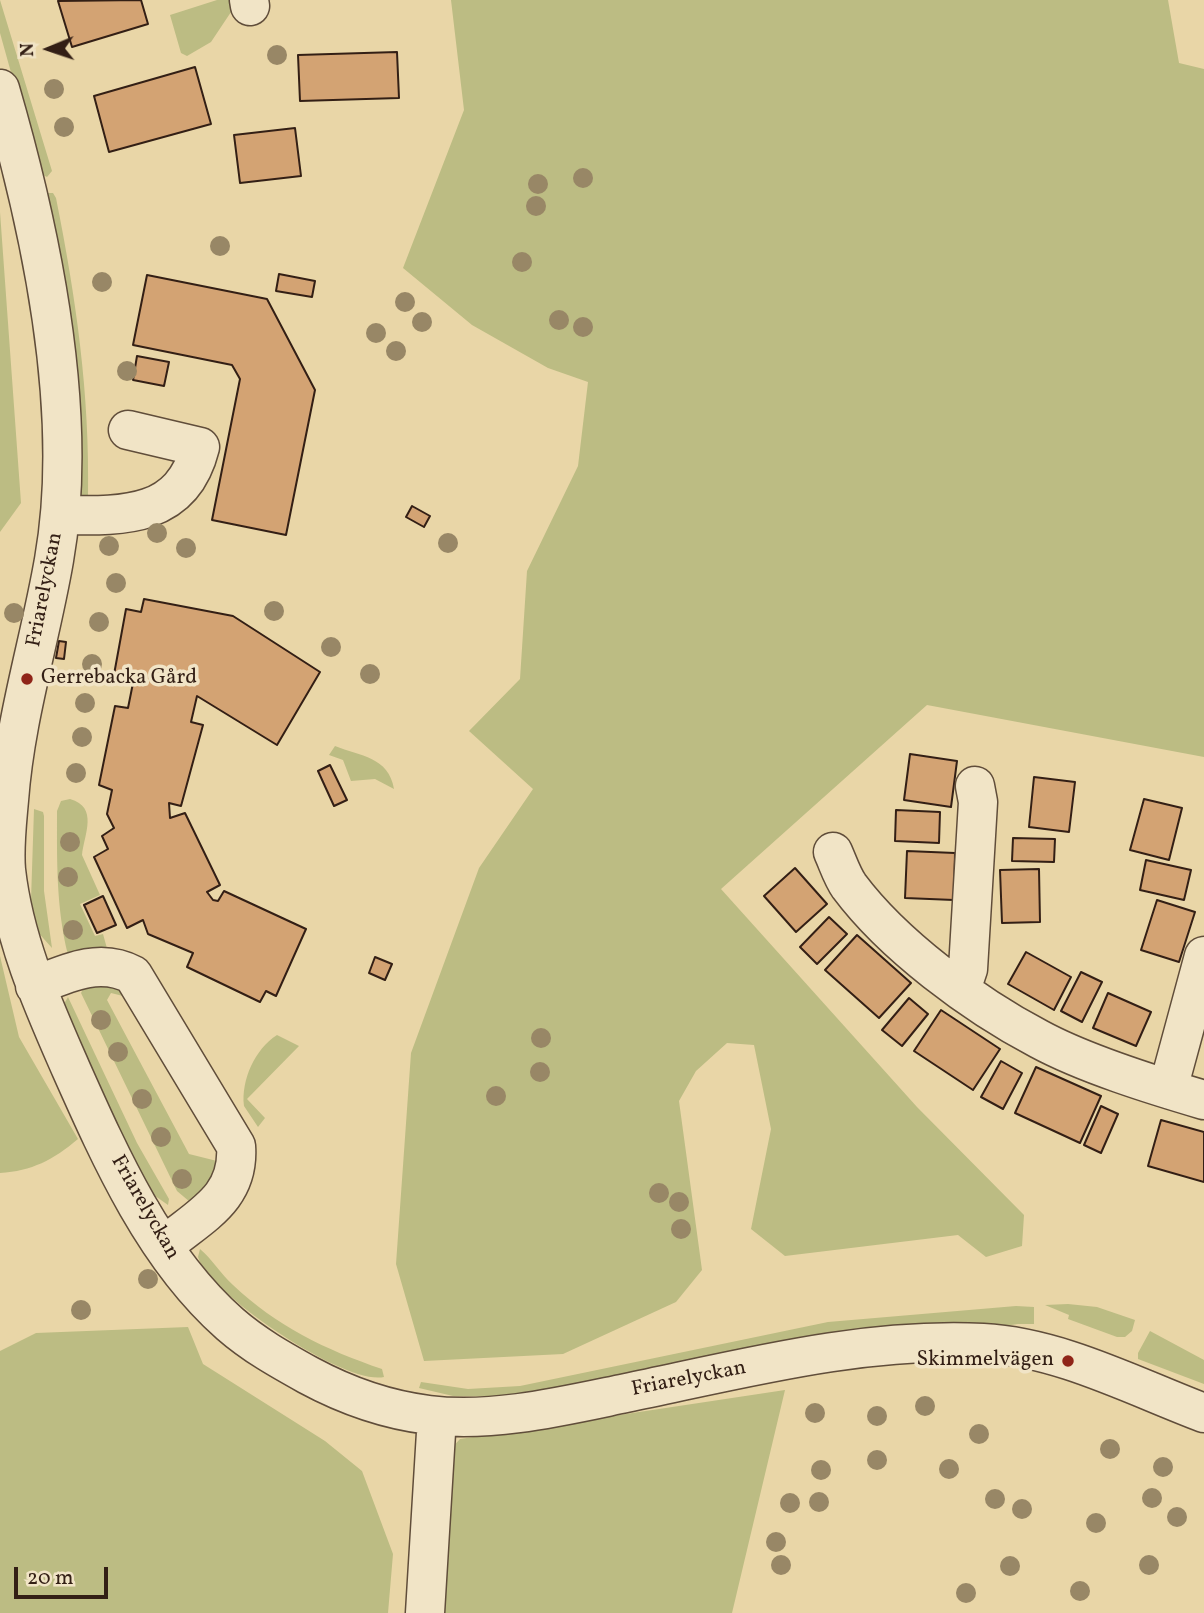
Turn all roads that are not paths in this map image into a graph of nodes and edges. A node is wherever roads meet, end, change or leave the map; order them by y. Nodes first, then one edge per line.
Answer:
1 (0, 89) edge
2 (128, 430) dead end
3 (60, 515) junction
4 (975, 786) dead end
5 (833, 852) dead end
6 (3, 866) edge
7 (1204, 956) edge
8 (35, 986) junction
9 (961, 989) junction
10 (1168, 1089) junction
11 (1204, 1100) edge
12 (164, 1247) junction
13 (1204, 1413) edge
14 (437, 1416) junction
15 (425, 1613) edge

1 - 3 street, Friarelyckan
2 - 3 street
3 - 6 street, Friarelyckan
4 - 9 street
5 - 9 street
6 - 8 street, Friarelyckan
7 - 10 street
8 - 12 street, Friarelyckan
8 - 12 street
9 - 10 street
10 - 11 street
12 - 14 street, Friarelyckan
13 - 14 street, Friarelyckan
14 - 15 street

